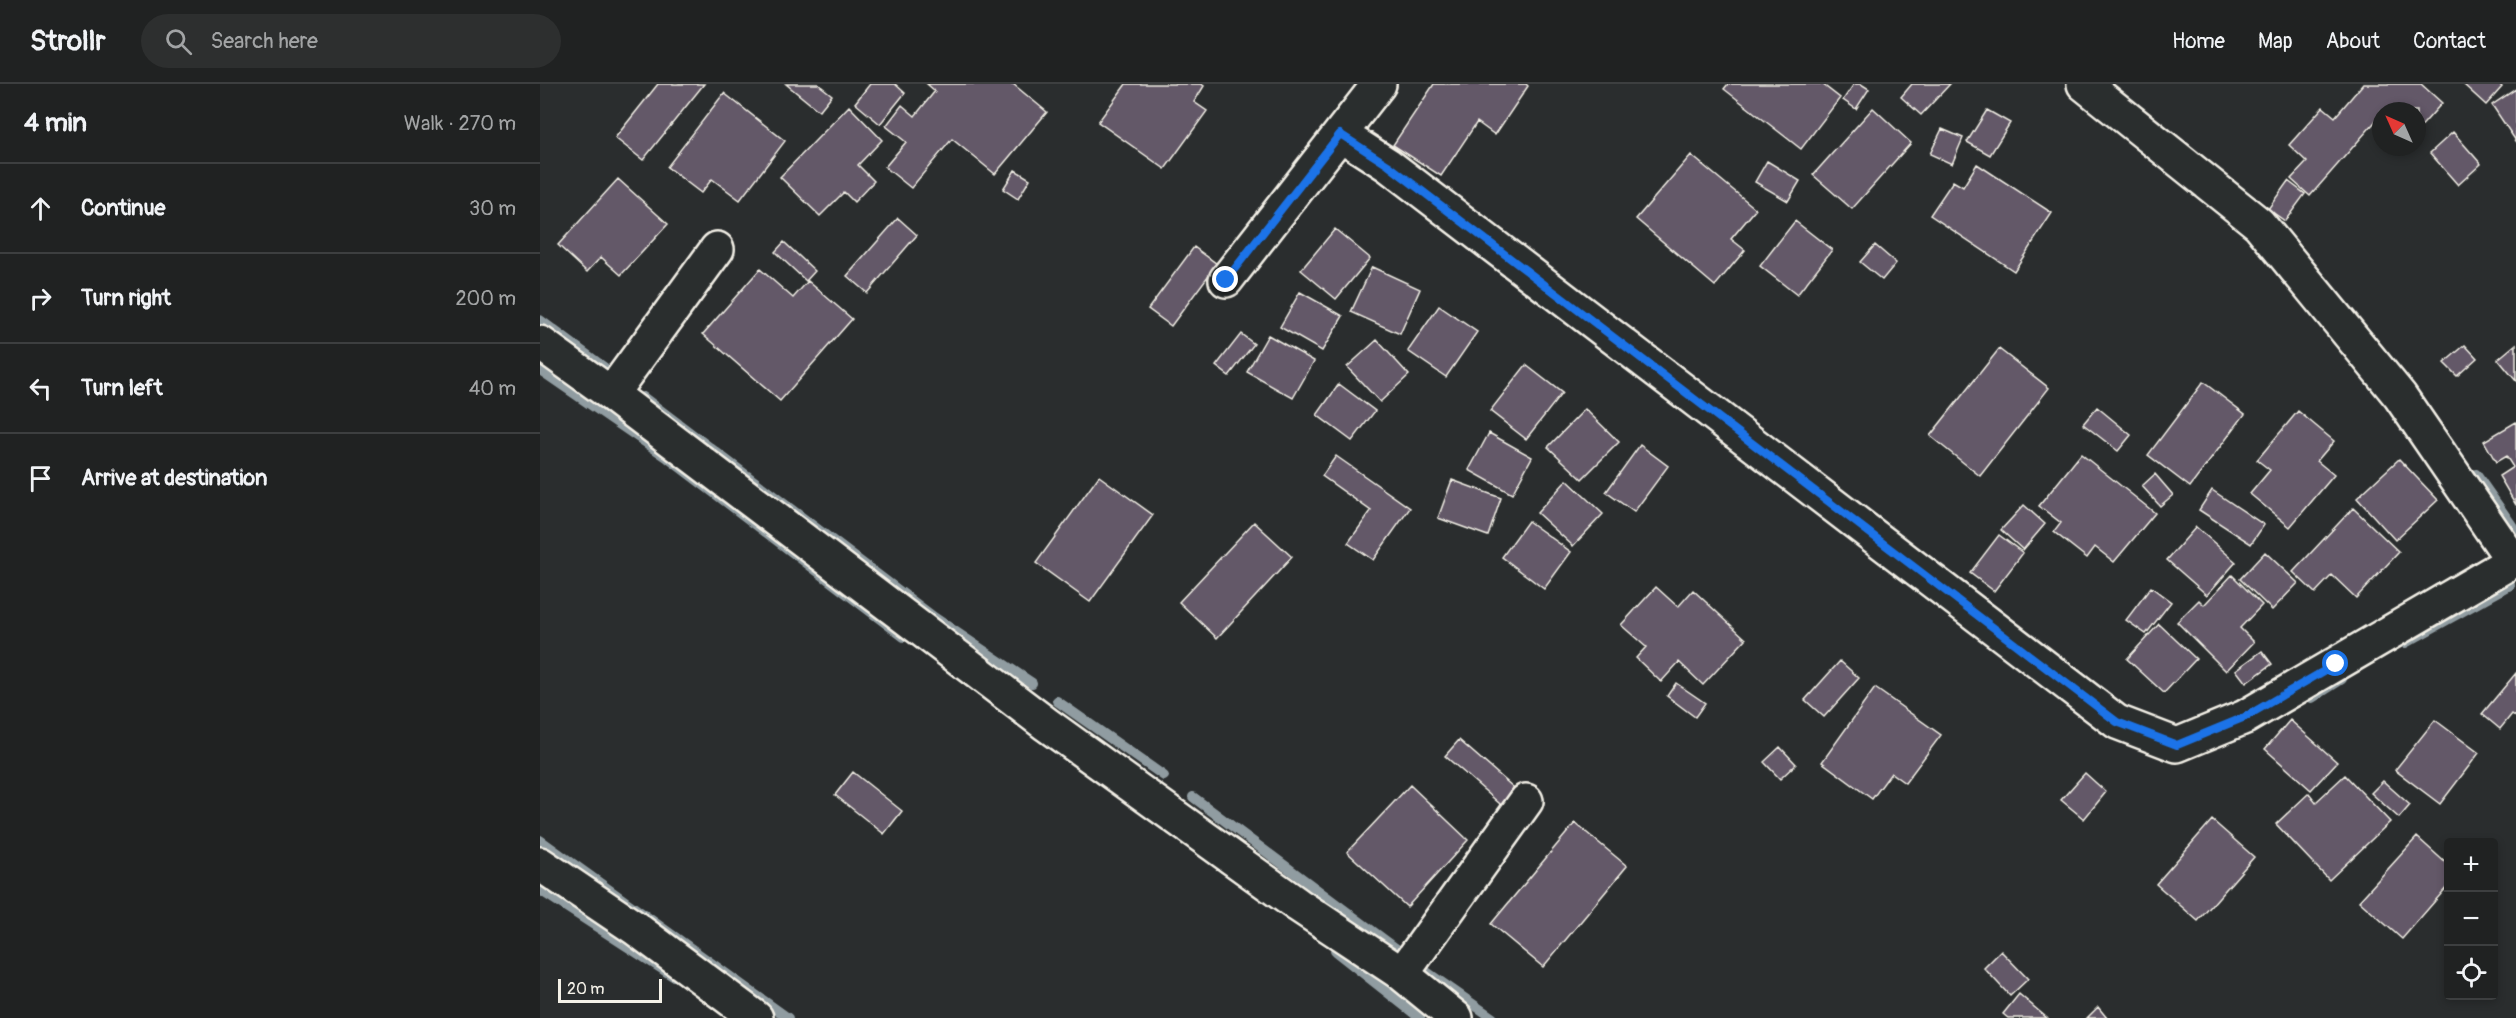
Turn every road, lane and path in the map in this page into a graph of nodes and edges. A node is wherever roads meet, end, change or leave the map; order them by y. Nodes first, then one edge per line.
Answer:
1 (1379, 84) edge
2 (2084, 84) edge
3 (1340, 134) junction
4 (717, 249) dead end
5 (1226, 280) dead end
6 (540, 343) edge
7 (610, 394) junction
8 (2514, 560) edge
9 (1526, 801) dead end
10 (540, 864) edge
11 (1402, 974) junction
12 (756, 1018) edge
13 (1456, 1018) edge

1 - 3 street
2 - 8 street
3 - 5 street
3 - 8 street
4 - 7 street
6 - 7 street
7 - 11 street
9 - 11 street
10 - 12 street
11 - 13 street

